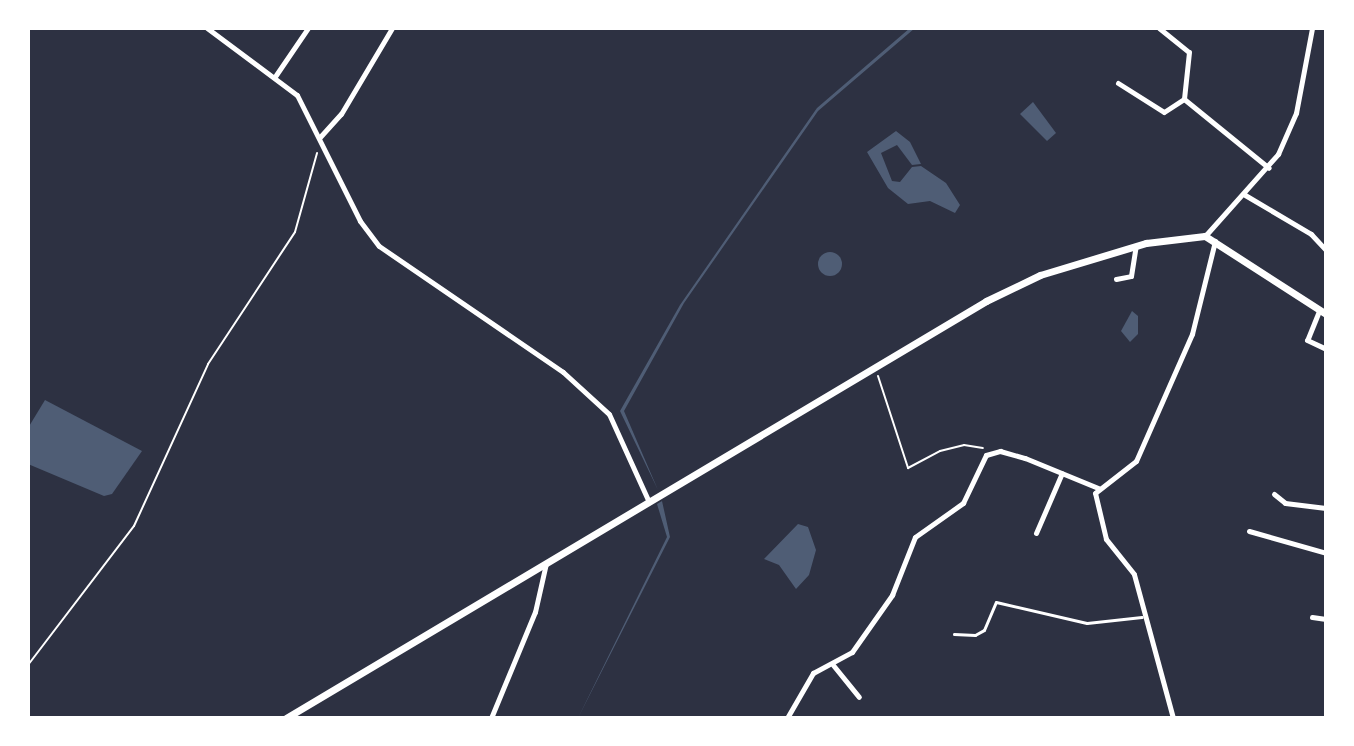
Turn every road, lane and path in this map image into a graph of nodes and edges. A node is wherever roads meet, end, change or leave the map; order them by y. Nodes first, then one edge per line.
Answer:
1 (207, 28) edge
2 (308, 28) edge
3 (392, 28) edge
4 (1159, 28) edge
5 (1312, 28) edge
6 (276, 75) junction
7 (1118, 83) dead end
8 (1184, 99) junction
9 (320, 137) junction
10 (1269, 168) junction
11 (1245, 195) junction
12 (1205, 236) junction
13 (1215, 241) junction
14 (1136, 246) junction
15 (1326, 250) edge
16 (1116, 279) dead end
17 (1322, 312) edge
18 (1326, 349) edge
19 (875, 367) junction
20 (1000, 451) junction
21 (1062, 473) junction
22 (1098, 488) junction
23 (1274, 494) dead end
24 (649, 502) junction
25 (1326, 508) edge
26 (1249, 531) dead end
27 (1036, 533) dead end
28 (1326, 553) edge
29 (546, 563) junction
30 (1142, 617) junction
31 (1312, 617) dead end
32 (1326, 619) edge
33 (954, 634) dead end
34 (28, 665) edge
35 (833, 665) junction
36 (859, 697) dead end
37 (286, 718) edge
38 (491, 718) edge
39 (787, 718) edge
40 (1173, 718) edge

1 - 6 street
2 - 6 street
3 - 9 street
4 - 8 street
5 - 10 street
6 - 9 street
7 - 8 street
8 - 10 street
9 - 24 street
9 - 34 path
10 - 11 street
11 - 12 street
11 - 15 street
12 - 13 street
12 - 14 street
13 - 17 street
13 - 22 street
14 - 16 street
14 - 19 street
17 - 18 street
19 - 20 path
19 - 24 street
20 - 21 street
20 - 35 street
21 - 22 street
21 - 27 street
22 - 30 street
23 - 25 street
24 - 29 street
26 - 28 street
29 - 37 street
29 - 38 street
30 - 33 lane
30 - 40 street
31 - 32 street
35 - 36 street
35 - 39 street

